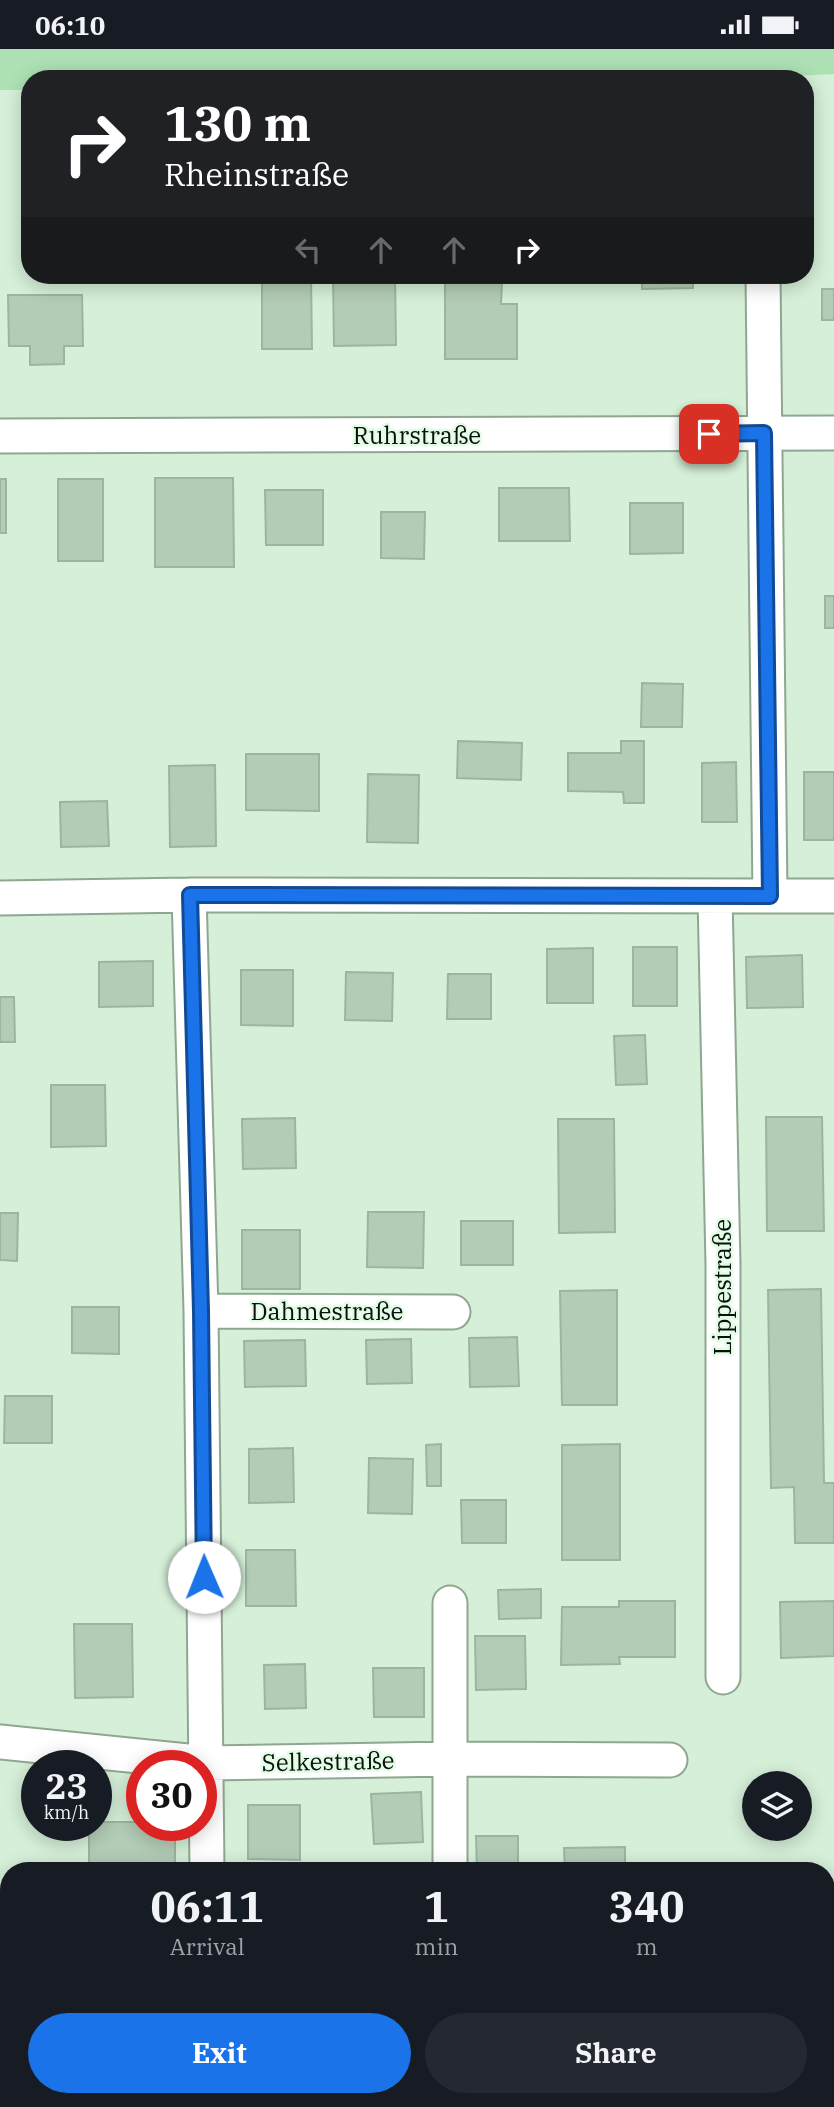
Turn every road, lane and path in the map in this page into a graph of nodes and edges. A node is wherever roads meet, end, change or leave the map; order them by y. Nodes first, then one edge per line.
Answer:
1 (763, 284) edge
2 (764, 433) junction
3 (834, 433) edge
4 (0, 436) edge
5 (190, 895) junction
6 (715, 896) junction
7 (770, 896) junction
8 (834, 896) edge
9 (0, 898) edge
10 (201, 1311) junction
11 (453, 1312) dead end
12 (450, 1603) dead end
13 (723, 1678) dead end
14 (0, 1742) edge
15 (207, 1750) edge
16 (126, 1755) edge
17 (449, 1759) junction
18 (670, 1760) dead end
19 (217, 1763) edge
20 (207, 1841) edge
21 (207, 1862) edge
22 (450, 1862) edge

1 - 2 street
2 - 3 street, Ruhrstraße
2 - 4 street, Ruhrstraße
2 - 7 street
5 - 6 street
5 - 9 street
5 - 10 street
6 - 7 street
6 - 13 street, Lippestraße
7 - 8 street
10 - 11 street, Dahmestraße
10 - 15 street
12 - 17 street
14 - 16 street, Selkestraße
17 - 18 street, Selkestraße
17 - 19 street, Selkestraße
17 - 22 street
20 - 21 street

